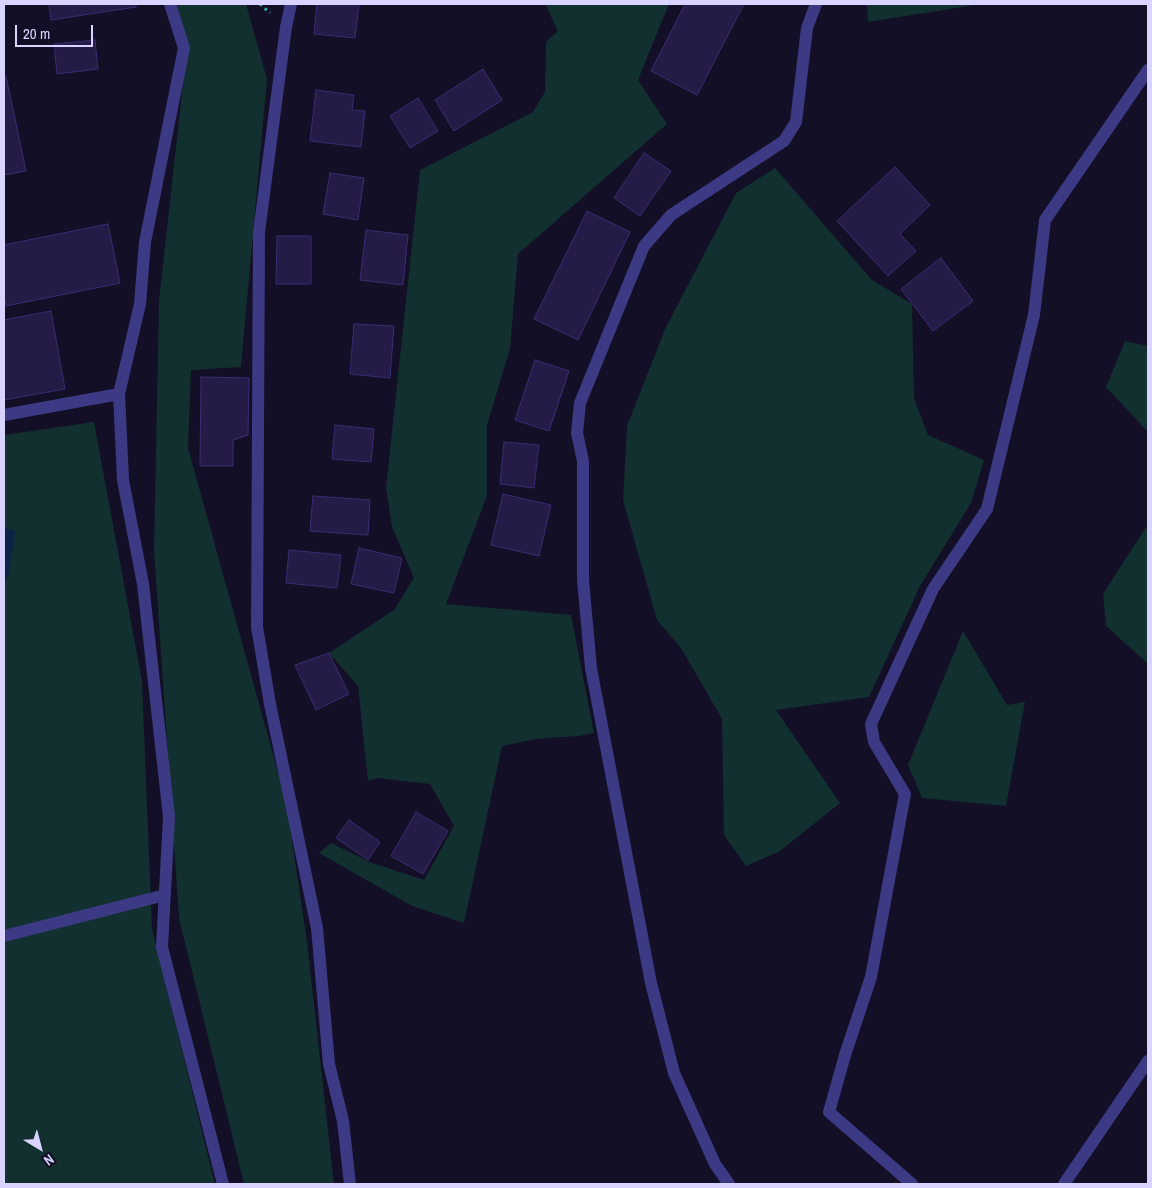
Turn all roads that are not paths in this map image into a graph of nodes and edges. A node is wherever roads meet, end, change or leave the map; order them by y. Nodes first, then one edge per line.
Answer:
1 (170, 4) edge
2 (291, 4) edge
3 (816, 4) edge
4 (1148, 70) edge
5 (120, 394) junction
6 (4, 415) edge
7 (165, 895) junction
8 (4, 936) edge
9 (1148, 1061) edge
10 (223, 1184) edge
11 (350, 1184) edge
12 (729, 1184) edge
13 (912, 1184) edge
14 (1064, 1184) edge

1 - 5 street
2 - 11 street
3 - 12 street
4 - 13 street
5 - 6 street
5 - 7 street
7 - 8 street
7 - 10 street
9 - 14 street

